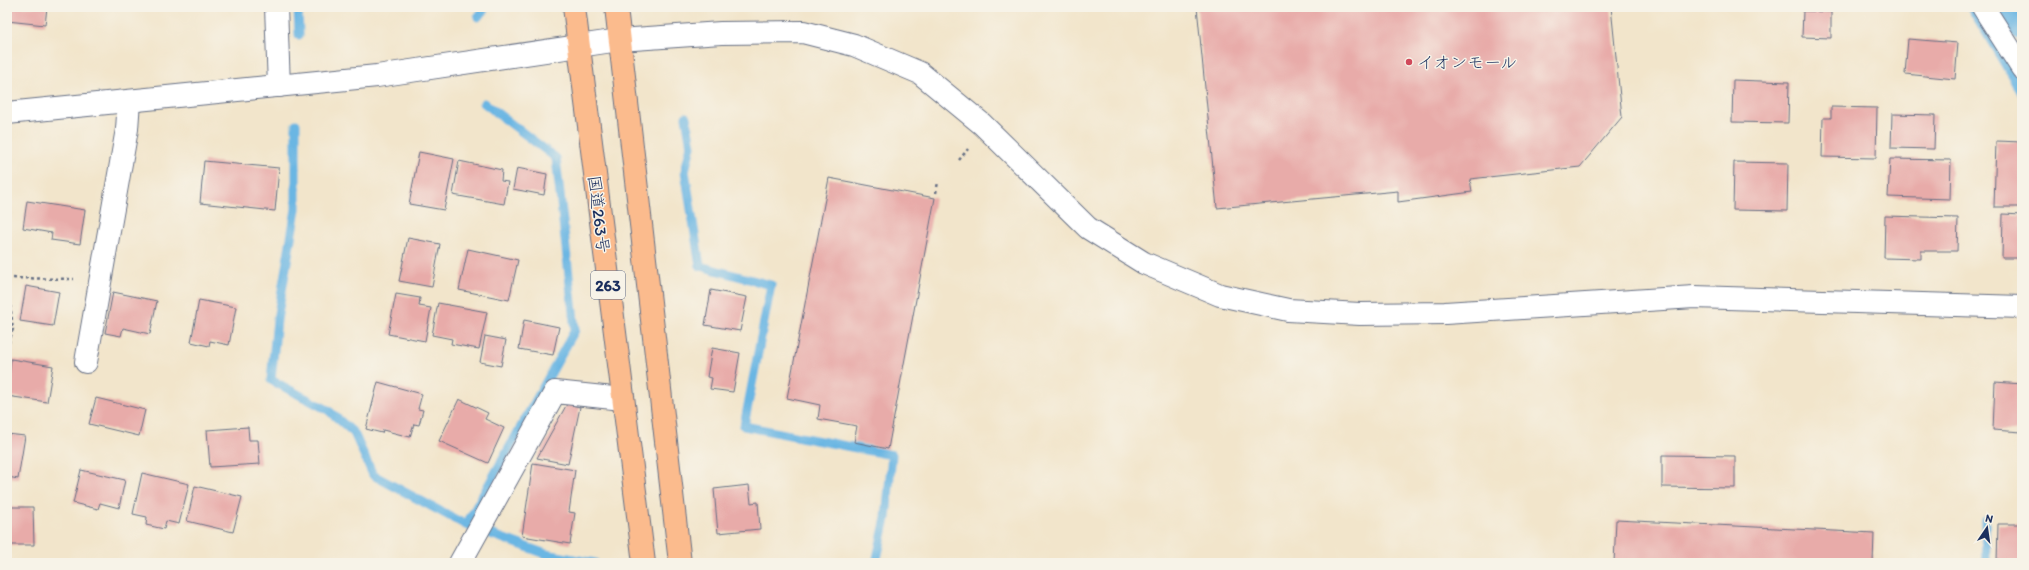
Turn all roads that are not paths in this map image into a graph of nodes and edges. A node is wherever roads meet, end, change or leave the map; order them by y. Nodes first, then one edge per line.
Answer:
1 (276, 7) edge
2 (574, 7) edge
3 (616, 7) edge
4 (1983, 7) edge
5 (619, 40) junction
6 (578, 47) junction
7 (2022, 68) edge
8 (279, 86) junction
9 (129, 101) junction
10 (7, 113) edge
11 (2022, 307) edge
12 (86, 362) dead end
13 (622, 399) junction
14 (460, 563) edge
15 (644, 563) edge
16 (680, 563) edge

1 - 8 street
2 - 6 highway, 国道263号 / 263
3 - 5 highway, 263
4 - 7 street
5 - 6 street
5 - 11 street
5 - 16 highway, 263
6 - 8 street
6 - 13 highway, 国道263号 / 263
8 - 9 street
9 - 10 street
9 - 12 street
13 - 14 street
13 - 15 highway, 国道263号 / 263

